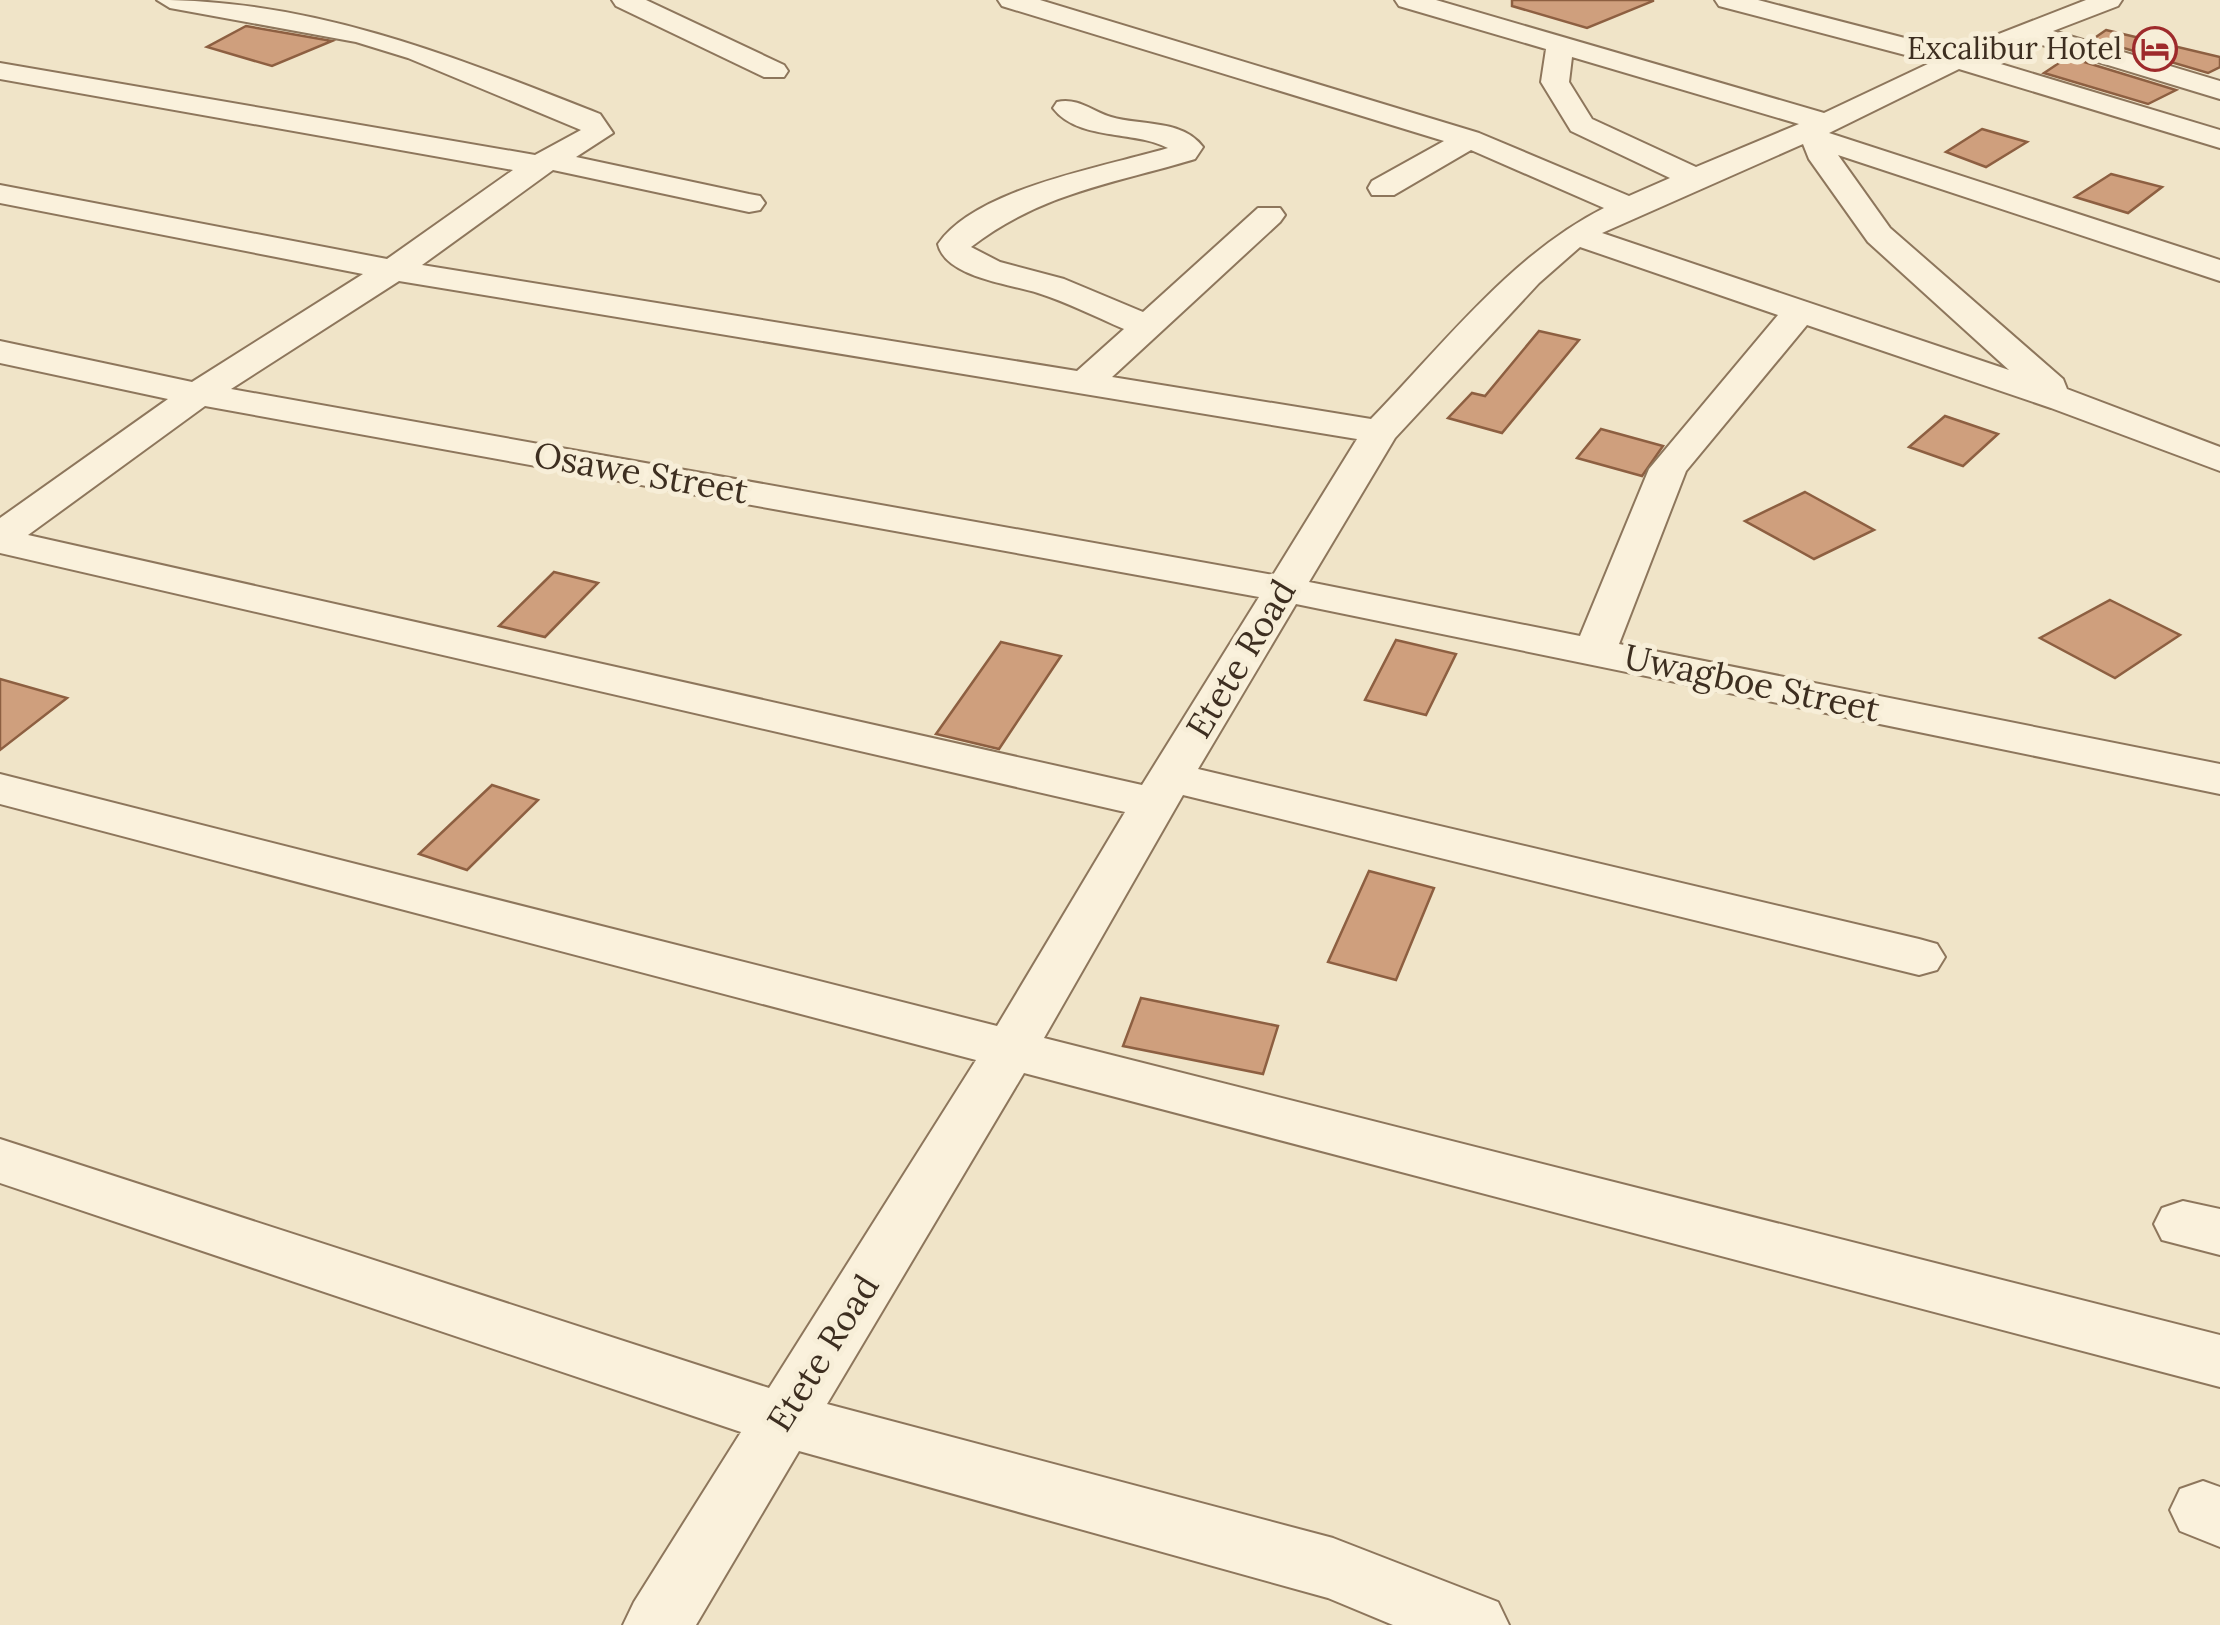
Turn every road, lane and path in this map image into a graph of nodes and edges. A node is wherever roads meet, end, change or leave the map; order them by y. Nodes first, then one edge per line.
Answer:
1 (625, 0) edge
2 (1011, 0) edge
3 (1408, 0) edge
4 (1728, 0) edge
5 (2103, 0) edge
6 (192, 2) edge
7 (2027, 32) junction
8 (1560, 45) junction
9 (1957, 60) junction
10 (0, 71) edge
11 (774, 71) dead end
12 (2220, 90) edge
13 (1066, 108) dead end
14 (1815, 132) junction
15 (2220, 138) edge
16 (1469, 139) junction
17 (544, 163) junction
18 (1696, 179) junction
19 (1382, 188) dead end
20 (0, 194) edge
21 (749, 203) dead end
22 (1629, 207) junction
23 (1269, 215) dead end
24 (1575, 234) junction
25 (393, 270) junction
26 (2220, 270) edge
27 (1800, 311) junction
28 (1147, 326) junction
29 (0, 352) edge
30 (1084, 384) junction
31 (198, 394) junction
32 (2064, 400) junction
33 (1380, 432) junction
34 (2220, 460) edge
35 (0, 539) edge
36 (1283, 588) junction
37 (1595, 652) junction
38 (2220, 779) edge
39 (0, 789) edge
40 (1162, 790) junction
41 (1919, 957) dead end
42 (1011, 1049) junction
43 (0, 1161) edge
44 (2220, 1361) edge
45 (782, 1419) junction
46 (658, 1625) edge
47 (1474, 1625) edge

1 - 11 street
2 - 16 street
3 - 8 street
4 - 9 street
5 - 7 street, Etete Road
6 - 17 street
7 - 9 street, Etete Road
7 - 12 street
8 - 14 street
8 - 18 street
9 - 14 street, Etete Road
9 - 15 street
10 - 17 street
13 - 28 street
14 - 18 street, Etete Road
14 - 26 street
14 - 32 street
16 - 19 street
16 - 22 street
17 - 21 street
17 - 25 street
18 - 22 street, Etete Road
20 - 25 street
22 - 24 street, Etete Road
23 - 28 street
24 - 27 street
24 - 33 street, Etete Road
25 - 30 street
25 - 31 street
27 - 32 street
27 - 37 street
28 - 30 street
29 - 31 street, Osawe Street
30 - 33 street
31 - 35 street
31 - 36 street, Osawe Street
32 - 34 street
33 - 36 street, Etete Road
35 - 40 street
36 - 37 street, Uwagboe Street
36 - 40 street, Etete Road
37 - 38 street, Uwagboe Street
39 - 42 street
40 - 41 street
40 - 42 street, Etete Road
42 - 44 street
42 - 45 street, Etete Road
43 - 45 street
45 - 46 street, Etete Road
45 - 47 street

